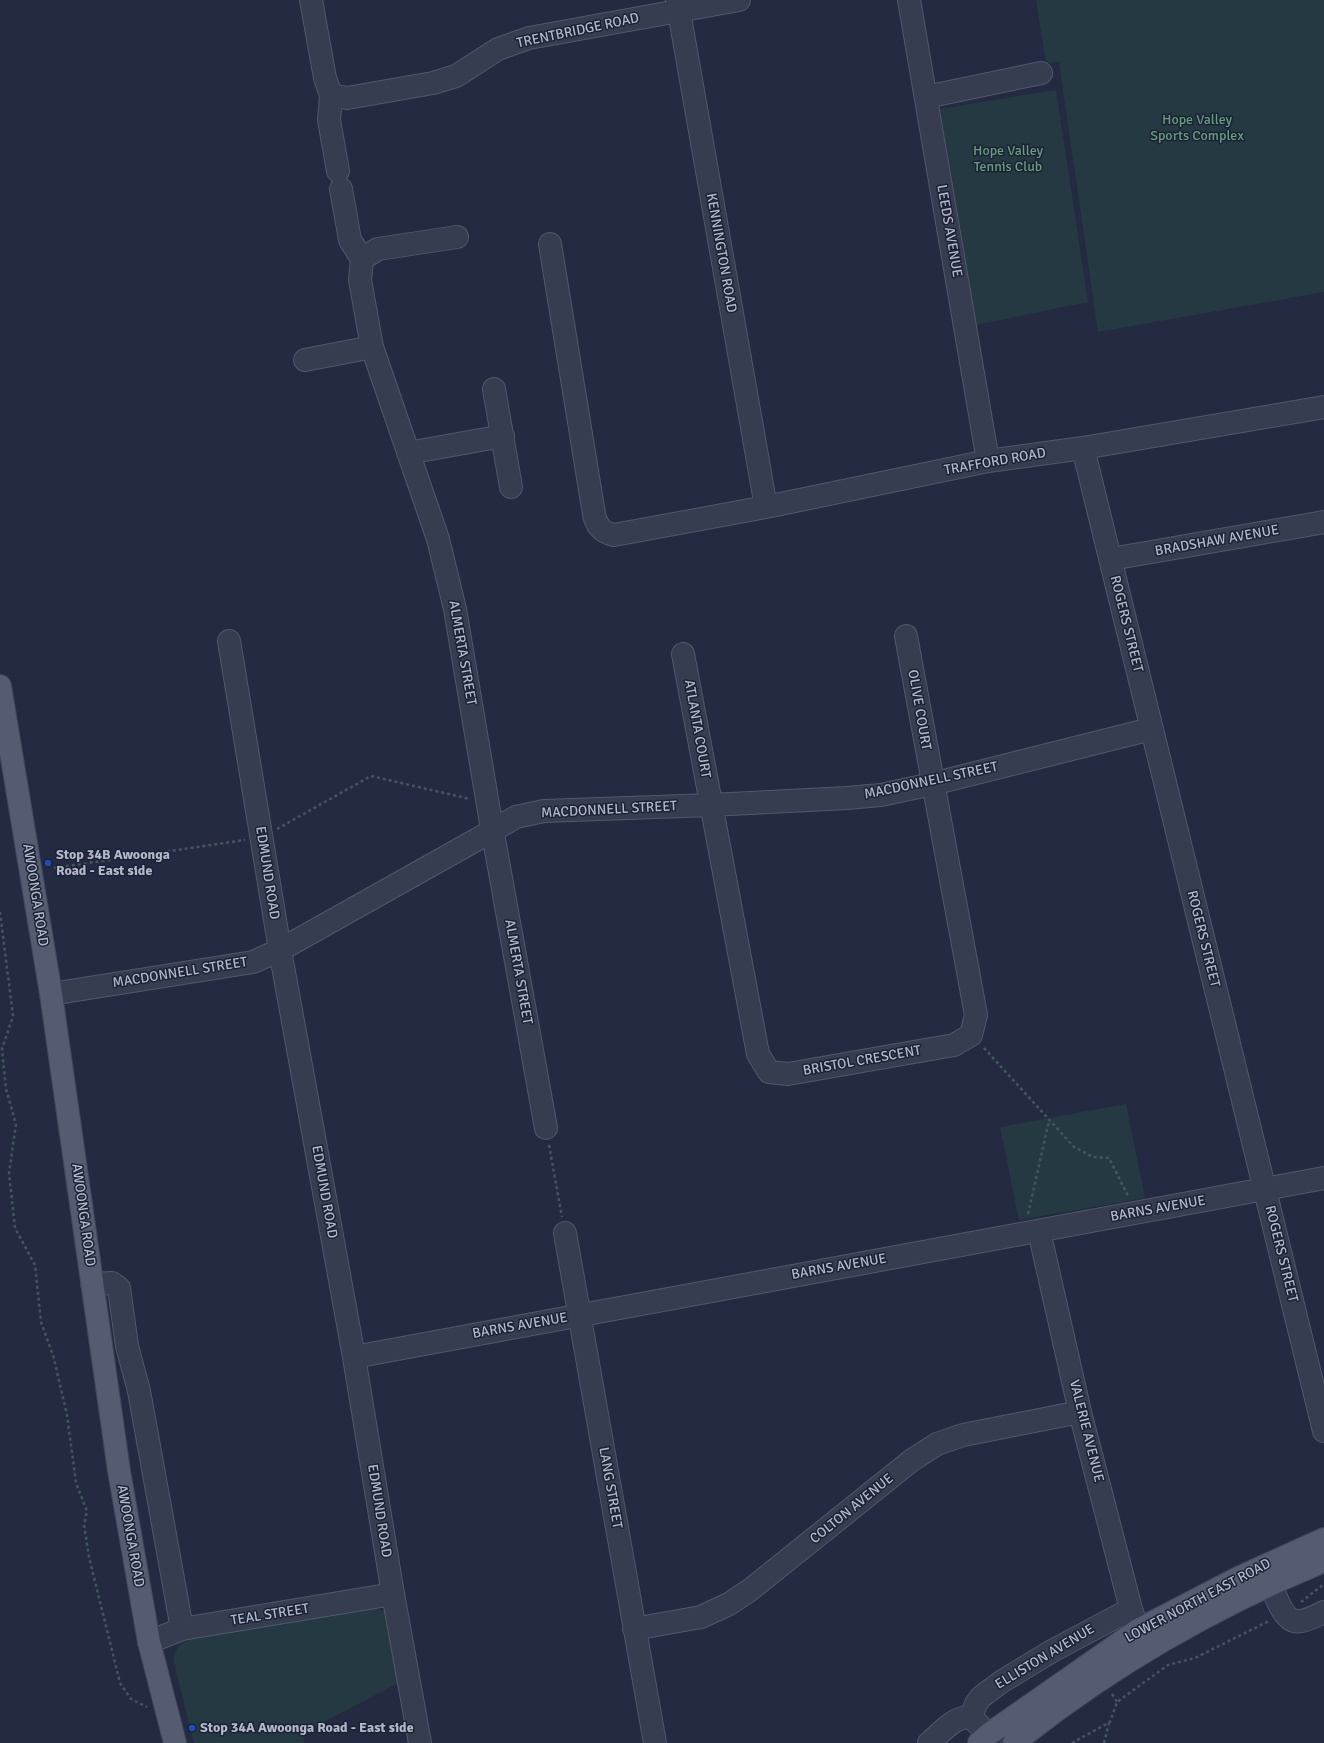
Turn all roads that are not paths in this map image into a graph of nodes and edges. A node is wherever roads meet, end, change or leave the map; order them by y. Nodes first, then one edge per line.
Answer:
1 (311, 0) edge
2 (739, 0) edge
3 (909, 0) edge
4 (678, 5) edge
5 (1041, 73) dead end
6 (331, 95) junction
7 (926, 97) junction
8 (457, 237) dead end
9 (550, 244) dead end
10 (362, 259) junction
11 (372, 347) junction
12 (305, 360) dead end
13 (494, 389) dead end
14 (1324, 407) edge
15 (503, 436) junction
16 (1083, 448) junction
17 (408, 453) junction
18 (988, 461) junction
19 (511, 487) dead end
20 (766, 507) junction
21 (1324, 522) edge
22 (1111, 559) junction
23 (906, 636) dead end
24 (229, 641) dead end
25 (683, 654) dead end
26 (0, 686) edge
27 (1152, 729) junction
28 (932, 784) junction
29 (711, 806) junction
30 (492, 832) junction
31 (280, 950) junction
32 (51, 994) junction
33 (546, 1128) road end
34 (1324, 1178) edge
35 (1266, 1190) junction
36 (1031, 1232) junction
37 (565, 1233) road end
38 (92, 1284) junction
39 (580, 1315) junction
40 (354, 1357) junction
41 (1080, 1412) junction
42 (1324, 1430) edge
43 (1324, 1539) edge
44 (1324, 1561) edge
45 (1271, 1585) junction
46 (393, 1594) junction
47 (1131, 1609) junction
48 (1324, 1612) edge
49 (182, 1629) junction
50 (634, 1629) junction
51 (1138, 1630) junction
52 (149, 1642) junction
53 (971, 1717) junction
54 (988, 1740) edge
55 (175, 1743) edge
56 (420, 1743) edge
57 (655, 1743) edge
58 (929, 1743) edge
59 (1014, 1743) edge

1 - 6 street
2 - 4 street, TRENTBRIDGE ROAD
3 - 7 street, LEEDS AVENUE
4 - 6 street, TRENTBRIDGE ROAD
4 - 20 street, KENNINGTON ROAD
5 - 7 street
6 - 10 street
7 - 18 street, LEEDS AVENUE
8 - 10 street
9 - 20 street, TRAFFORD ROAD
10 - 11 street, ALMERTA STREET
11 - 12 street
11 - 17 street, ALMERTA STREET
13 - 15 street
14 - 16 street, TRAFFORD ROAD
15 - 17 street
15 - 19 street
16 - 18 street, TRAFFORD ROAD
16 - 22 street, ROGERS STREET
17 - 30 street, ALMERTA STREET
18 - 20 street, TRAFFORD ROAD
21 - 22 street, BRADSHAW AVENUE
22 - 27 street, ROGERS STREET
23 - 28 street, OLIVE COURT
24 - 31 street, EDMUND ROAD
25 - 29 street, ATLANTA COURT
26 - 32 main road, AWOONGA ROAD
27 - 28 street, MACDONNELL STREET
27 - 35 street, ROGERS STREET
28 - 29 street, MACDONNELL STREET
28 - 29 street, BRISTOL CRESCENT
29 - 30 street, MACDONNELL STREET
30 - 31 street, MACDONNELL STREET
30 - 33 street, ALMERTA STREET
31 - 32 street, MACDONNELL STREET
31 - 40 street, EDMUND ROAD
32 - 38 main road, AWOONGA ROAD
34 - 35 street, BARNS AVENUE
35 - 36 street, BARNS AVENUE
35 - 42 street, ROGERS STREET
36 - 39 street, BARNS AVENUE
36 - 41 street, VALERIE AVENUE
37 - 39 street, LANG STREET
38 - 49 street
38 - 52 main road, AWOONGA ROAD
39 - 40 street, BARNS AVENUE
39 - 50 street, LANG STREET
40 - 46 street, EDMUND ROAD
41 - 47 street, VALERIE AVENUE
41 - 50 street, COLTON AVENUE
43 - 51 main road, LOWER NORTH EAST ROAD
44 - 45 main road, LOWER NORTH EAST ROAD
45 - 48 street
45 - 59 main road, LOWER NORTH EAST ROAD
46 - 49 street, TEAL STREET
46 - 56 street, EDMUND ROAD
47 - 51 street, VALERIE AVENUE
47 - 53 street, ELLISTON AVENUE
49 - 52 street, TEAL STREET
50 - 57 street, LANG STREET
51 - 54 main road, LOWER NORTH EAST ROAD
52 - 55 main road, AWOONGA ROAD
53 - 54 street
53 - 58 street

